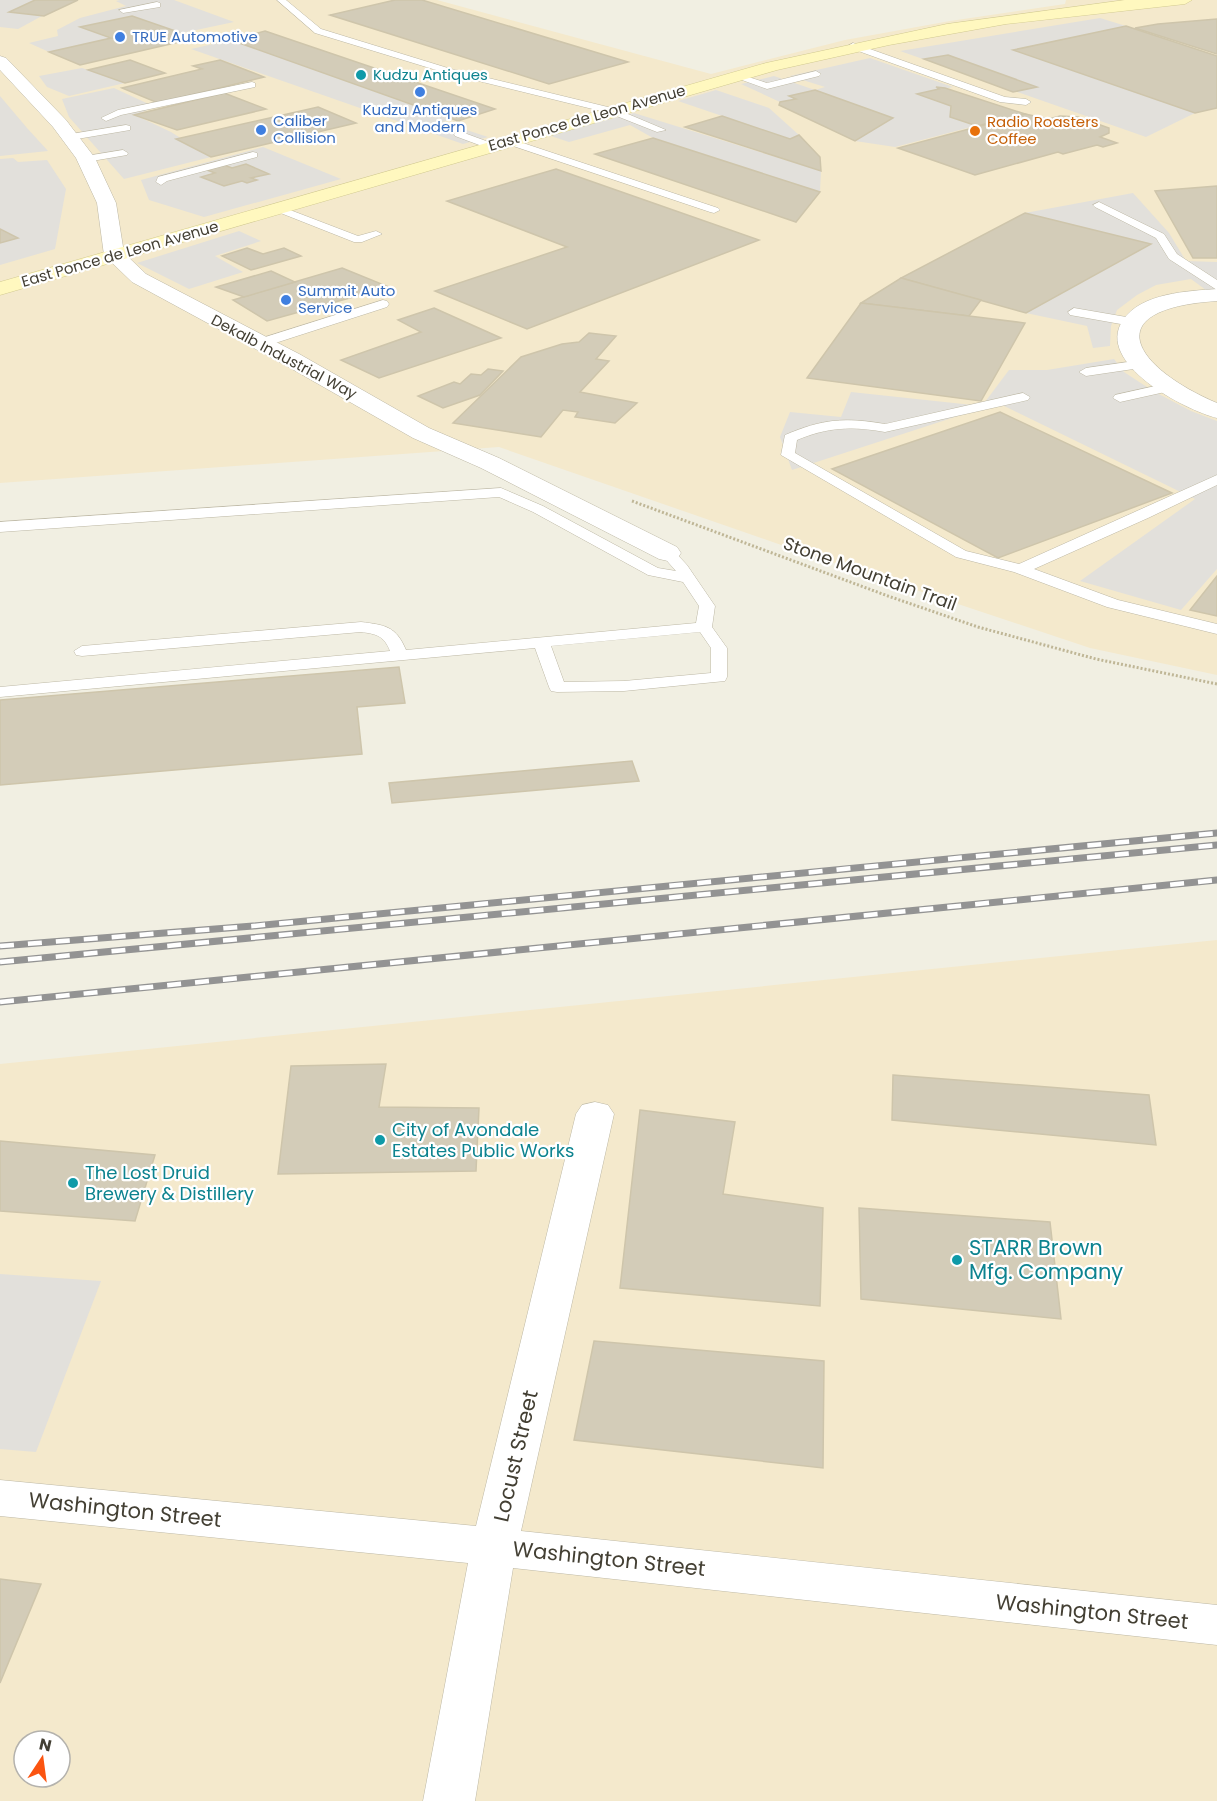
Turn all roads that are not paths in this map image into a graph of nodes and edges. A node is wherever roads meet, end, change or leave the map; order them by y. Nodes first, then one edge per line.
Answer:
1 (281, 0) edge
2 (1185, 0) edge
3 (157, 5) dead end
4 (123, 10) dead end
5 (853, 46) junction
6 (0, 61) edge
7 (785, 62) junction
8 (736, 76) junction
9 (252, 85) dead end
10 (1026, 102) dead end
11 (612, 111) junction
12 (106, 118) dead end
13 (126, 128) dead end
14 (661, 130) dead end
15 (459, 134) dead end
16 (71, 137) junction
17 (508, 141) junction
18 (490, 146) junction
19 (123, 153) dead end
20 (253, 155) dead end
21 (86, 159) junction
22 (161, 182) dead end
23 (1099, 205) dead end
24 (277, 208) junction
25 (714, 210) dead end
26 (376, 234) dead end
27 (114, 255) junction
28 (1217, 286) edge
29 (0, 289) edge
30 (1217, 295) edge
31 (383, 304) dead end
32 (1074, 312) dead end
33 (1132, 322) junction
34 (261, 343) junction
35 (1142, 364) junction
36 (1086, 372) dead end
37 (1169, 387) junction
38 (1023, 397) dead end
39 (1120, 398) dead end
40 (1217, 411) edge
41 (1217, 479) edge
42 (0, 527) edge
43 (668, 553) joint
44 (1020, 569) junction
45 (688, 578) junction
46 (704, 627) junction
47 (1217, 629) edge
48 (541, 642) junction
49 (82, 651) dead end
50 (400, 654) junction
51 (0, 692) edge
52 (595, 1114) dead end
53 (0, 1498) edge
54 (494, 1547) junction
55 (1217, 1625) edge
56 (449, 1801) edge

1 - 11 lane
2 - 5 main road, East Ponce de Leon Avenue
3 - 4 lane
5 - 7 main road, East Ponce de Leon Avenue
5 - 10 lane
6 - 16 street
7 - 8 main road, East Ponce de Leon Avenue
7 - 8 lane
8 - 11 main road, East Ponce de Leon Avenue
9 - 12 lane
11 - 14 lane
11 - 17 main road, East Ponce de Leon Avenue
13 - 16 lane
15 - 18 lane
16 - 21 street
17 - 18 main road, East Ponce de Leon Avenue
17 - 25 lane
18 - 24 main road, East Ponce de Leon Avenue
19 - 21 lane
20 - 22 lane
21 - 27 street
23 - 28 lane
24 - 26 lane
24 - 27 main road, East Ponce de Leon Avenue
27 - 29 main road, East Ponce de Leon Avenue
27 - 34 street, Dekalb Industrial Way
30 - 33 street
31 - 34 lane
32 - 33 lane
33 - 35 street
34 - 43 street, Dekalb Industrial Way
35 - 36 lane
35 - 37 street
37 - 39 lane
37 - 40 street
38 - 44 lane
41 - 44 lane
42 - 45 lane
43 - 45 lane
44 - 47 lane
45 - 46 lane
46 - 48 lane
46 - 48 lane
48 - 50 lane
49 - 50 lane
50 - 51 lane
52 - 54 street, Locust Street
53 - 54 street, Washington Street
54 - 55 street, Washington Street
54 - 56 street, Locust Street

